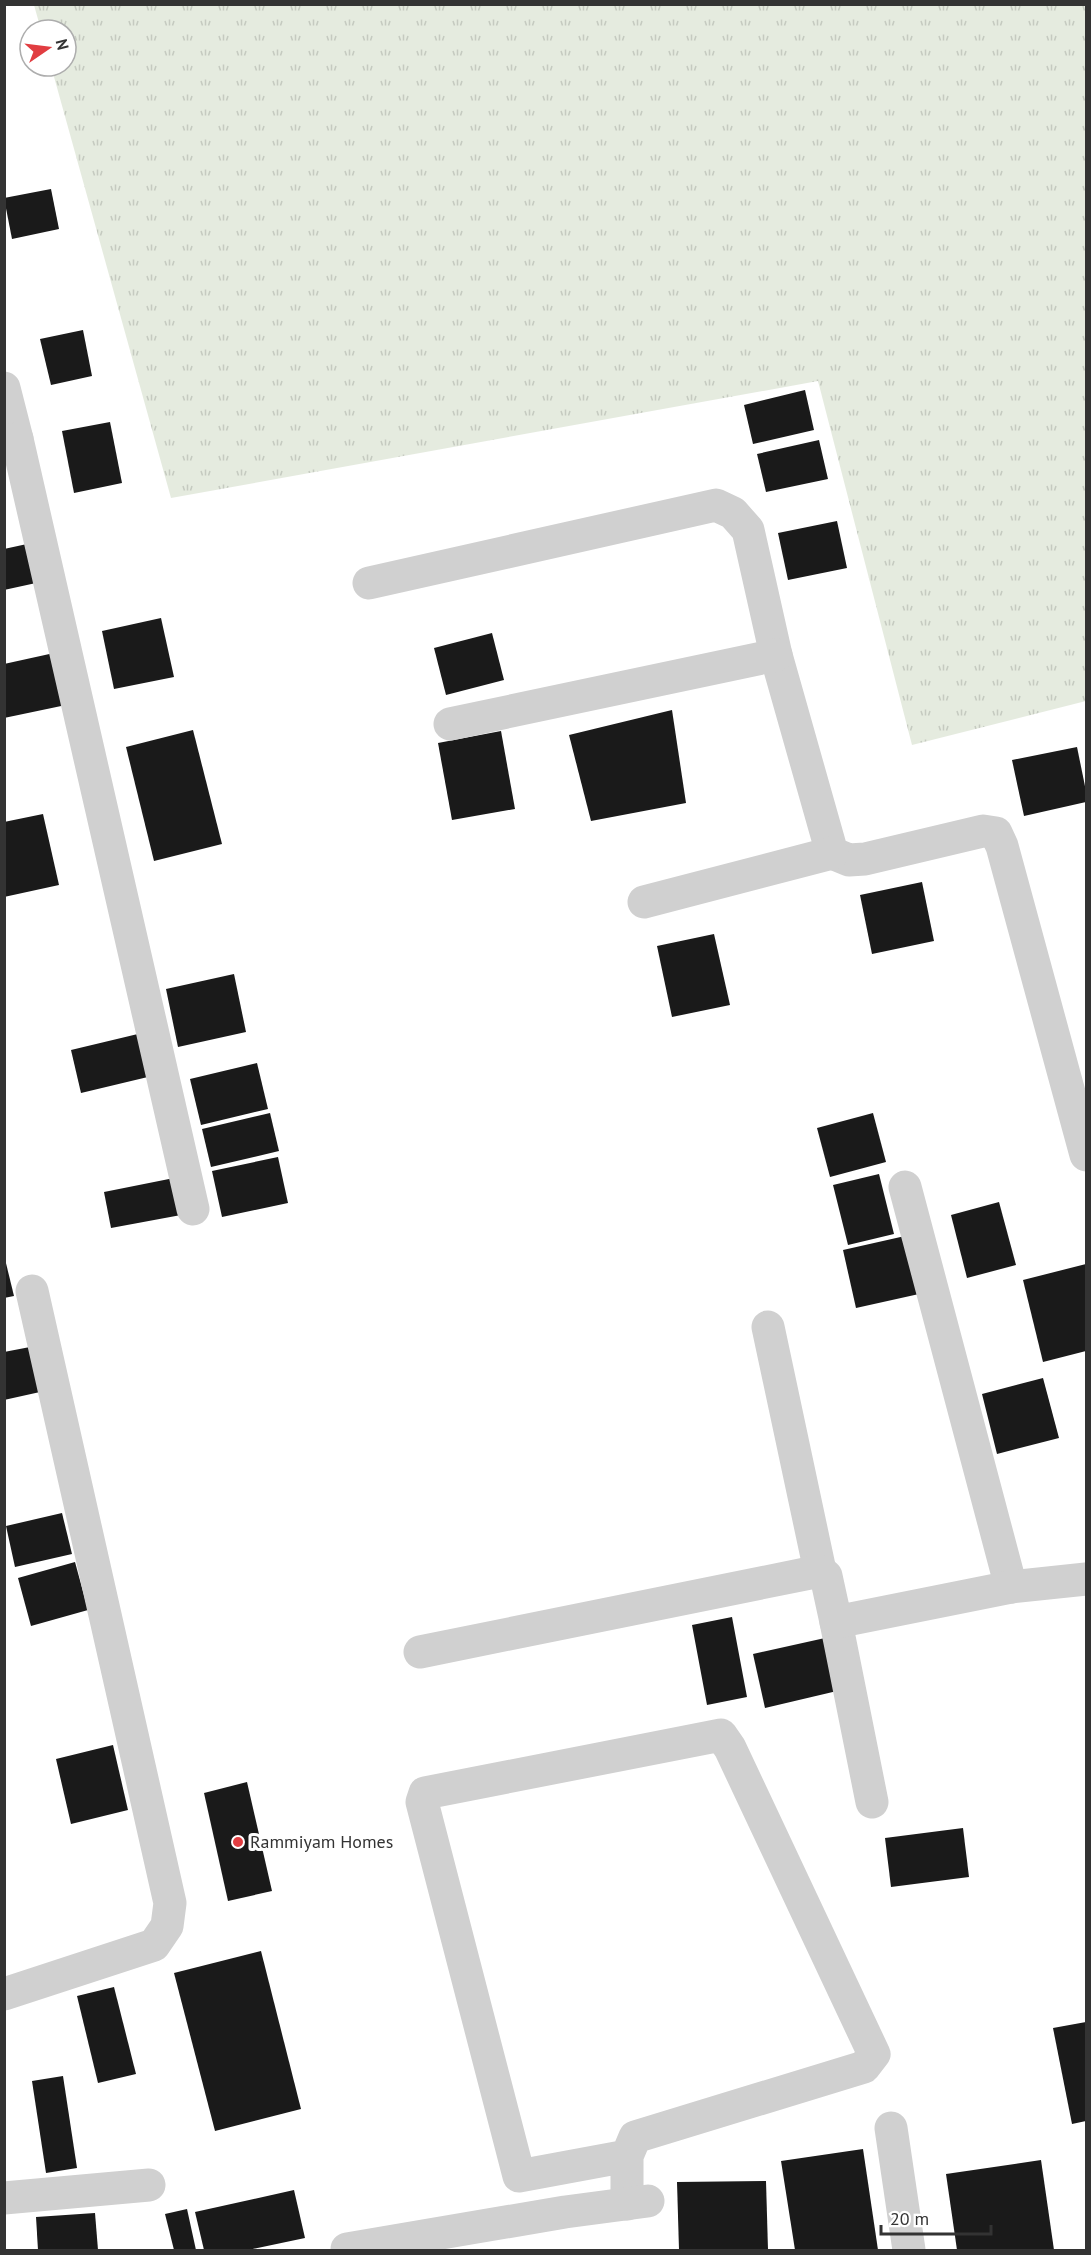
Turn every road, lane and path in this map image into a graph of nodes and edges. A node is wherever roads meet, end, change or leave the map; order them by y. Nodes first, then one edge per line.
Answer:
1 (4, 388) edge
2 (11, 440) edge
3 (369, 583) dead end
4 (776, 655) junction
5 (450, 724) dead end
6 (832, 853) junction
7 (644, 902) dead end
8 (1086, 1155) edge
9 (904, 1187) dead end
10 (193, 1209) dead end
11 (32, 1291) dead end
12 (768, 1327) dead end
13 (820, 1571) junction
14 (1086, 1579) edge
15 (1011, 1587) junction
16 (836, 1622) junction
17 (420, 1652) dead end
18 (872, 1802) dead end
19 (4, 1994) edge
20 (891, 2128) dead end
21 (627, 2156) junction
22 (561, 2169) junction
23 (149, 2185) dead end
24 (4, 2198) edge
25 (565, 2212) junction
26 (347, 2250) edge
27 (909, 2250) edge

1 - 2 street
2 - 10 street
3 - 4 street
4 - 5 street
4 - 6 street
6 - 7 street
6 - 8 street
9 - 15 street
11 - 19 street
12 - 13 street
13 - 16 street
13 - 17 street
14 - 15 street
15 - 16 street
16 - 18 street
20 - 27 street
21 - 22 street
21 - 22 street
21 - 25 street
22 - 25 street
23 - 24 street
25 - 26 street

